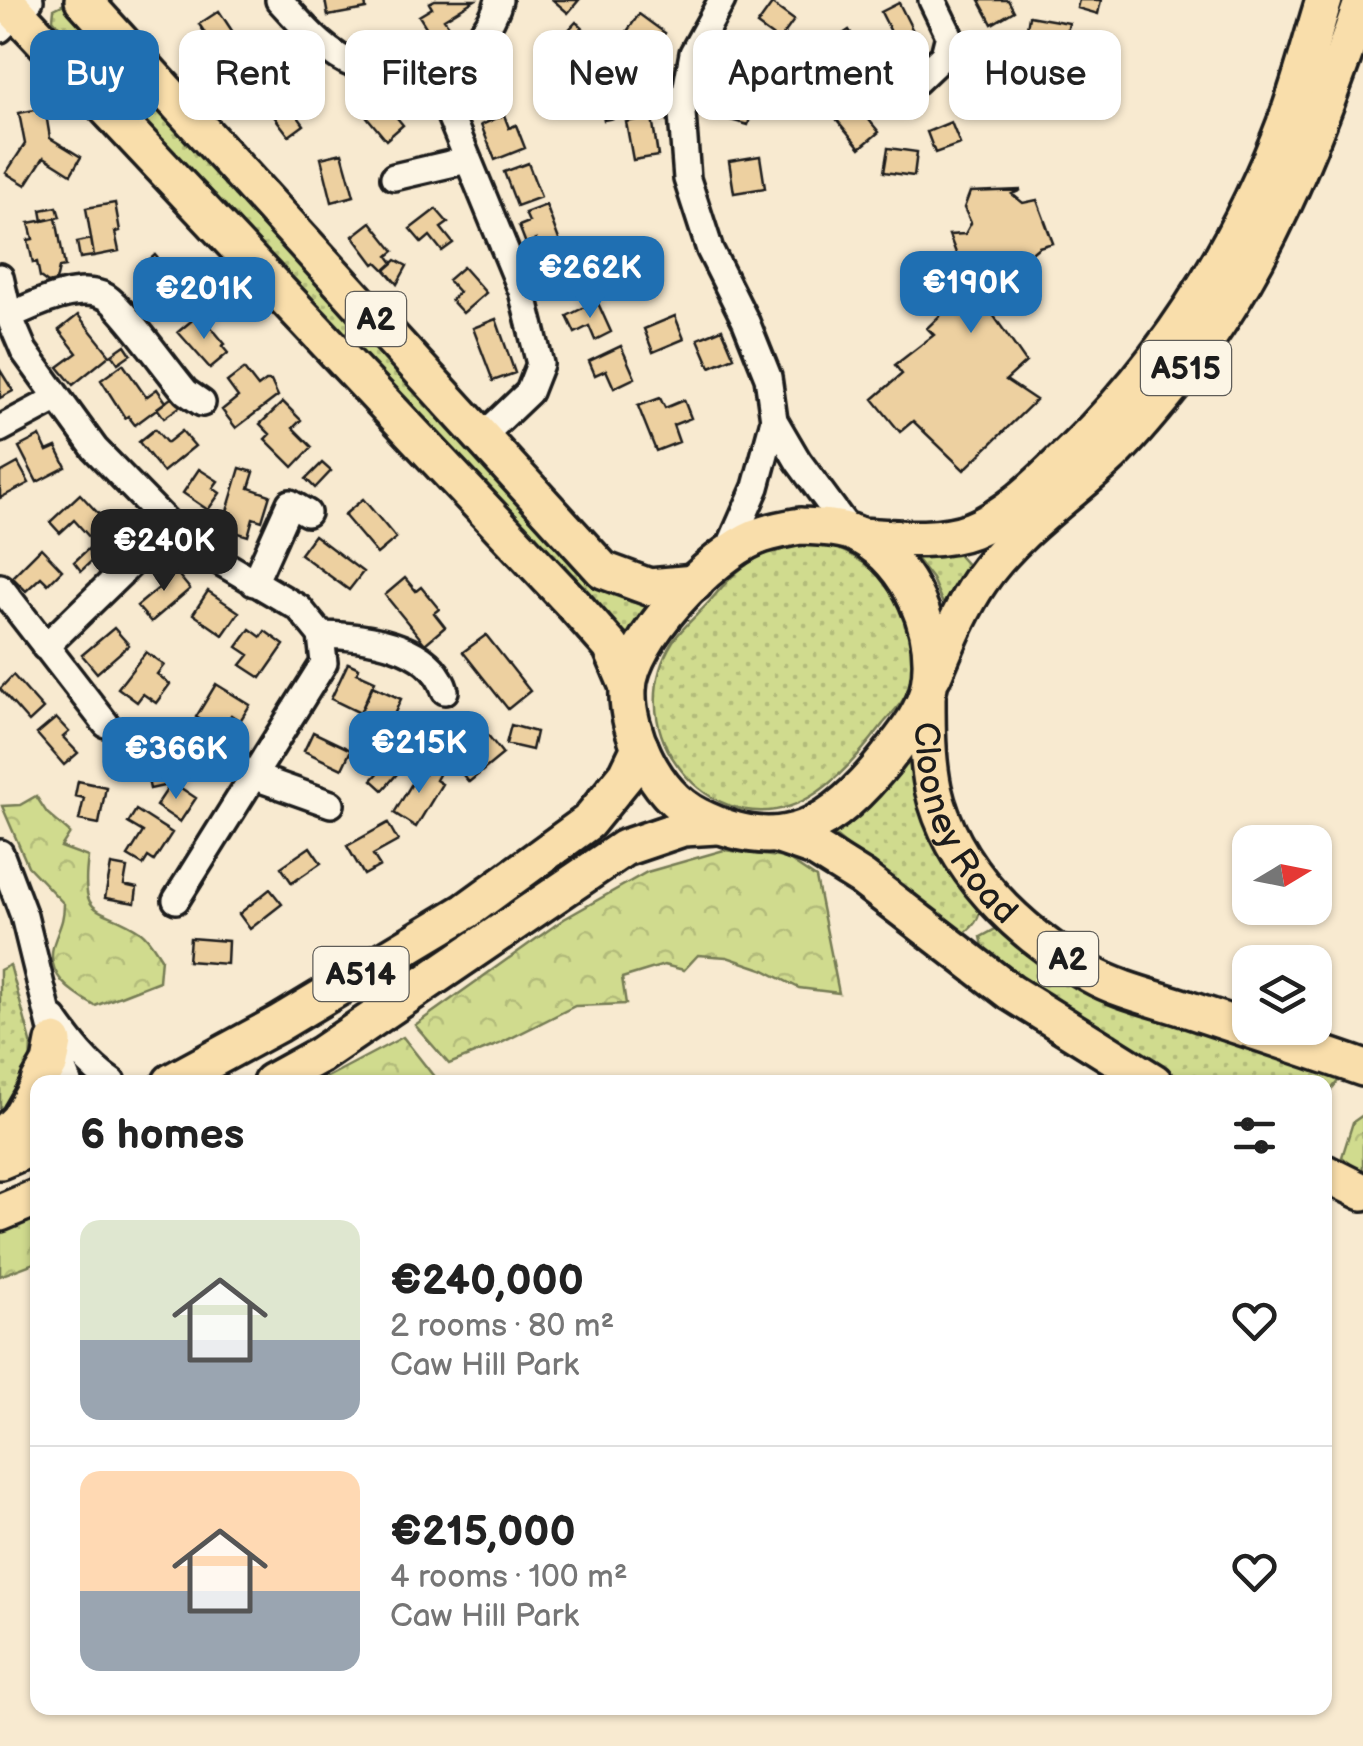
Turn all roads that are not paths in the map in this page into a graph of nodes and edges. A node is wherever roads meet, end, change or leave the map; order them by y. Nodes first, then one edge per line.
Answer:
1 (83, 0) edge
2 (279, 0) edge
3 (499, 0) edge
4 (722, 0) edge
5 (932, 0) edge
6 (1324, 0) edge
7 (1363, 0) edge
8 (13, 10) edge
9 (486, 30) edge
10 (345, 58) edge
11 (929, 69) edge
12 (451, 120) edge
13 (466, 160) junction
14 (394, 177) dead end
15 (0, 277) edge
16 (9, 316) junction
17 (56, 399) junction
18 (202, 403) dead end
19 (774, 420) junction
20 (0, 429) edge
21 (484, 435) junction
22 (307, 512) dead end
23 (166, 523) junction
24 (855, 534) junction
25 (727, 553) junction
26 (254, 582) junction
27 (695, 583) junction
28 (0, 588) edge
29 (321, 635) junction
30 (45, 647) junction
31 (628, 687) junction
32 (928, 689) junction
33 (444, 692) dead end
34 (106, 724) dead end
35 (640, 747) junction
36 (255, 777) junction
37 (331, 804) dead end
38 (718, 826) junction
39 (776, 835) junction
40 (0, 853) edge
41 (176, 900) dead end
42 (46, 1006) junction
43 (54, 1042) junction
44 (1363, 1068) edge
45 (43, 1075) edge
46 (66, 1075) edge
47 (102, 1075) edge
48 (184, 1075) edge
49 (284, 1075) edge
50 (1143, 1075) edge
51 (30, 1099) edge
52 (0, 1138) edge
53 (30, 1148) edge
54 (0, 1161) edge
55 (1332, 1176) edge
56 (1363, 1192) edge
57 (30, 1200) edge
58 (0, 1213) edge

1 - 21 highway, A2
2 - 10 street
3 - 9 street
4 - 19 street
5 - 11 street
6 - 24 highway, A515
7 - 32 highway, A515
8 - 31 highway, A2
12 - 13 street
13 - 14 street
13 - 21 street
15 - 16 street
16 - 17 street
16 - 18 street
17 - 20 street
17 - 23 street
19 - 24 street
19 - 25 street
21 - 27 highway, A2
22 - 26 street
23 - 26 street
23 - 30 street
24 - 25 highway
24 - 32 highway, A2
25 - 27 highway
26 - 29 street
27 - 31 highway
28 - 30 street
29 - 33 street
29 - 36 street
30 - 34 street
31 - 35 highway, A2
32 - 39 highway
32 - 44 highway, Clooney Road / A2
35 - 38 highway, A2
35 - 48 highway, A514
36 - 37 street
36 - 41 street
38 - 39 highway, A514
38 - 49 highway, A514
39 - 50 highway, Clooney Road / A2
40 - 42 street
42 - 43 street
42 - 47 street
43 - 45 highway
43 - 46 street
51 - 52 highway
53 - 54 highway
55 - 56 highway
57 - 58 highway

